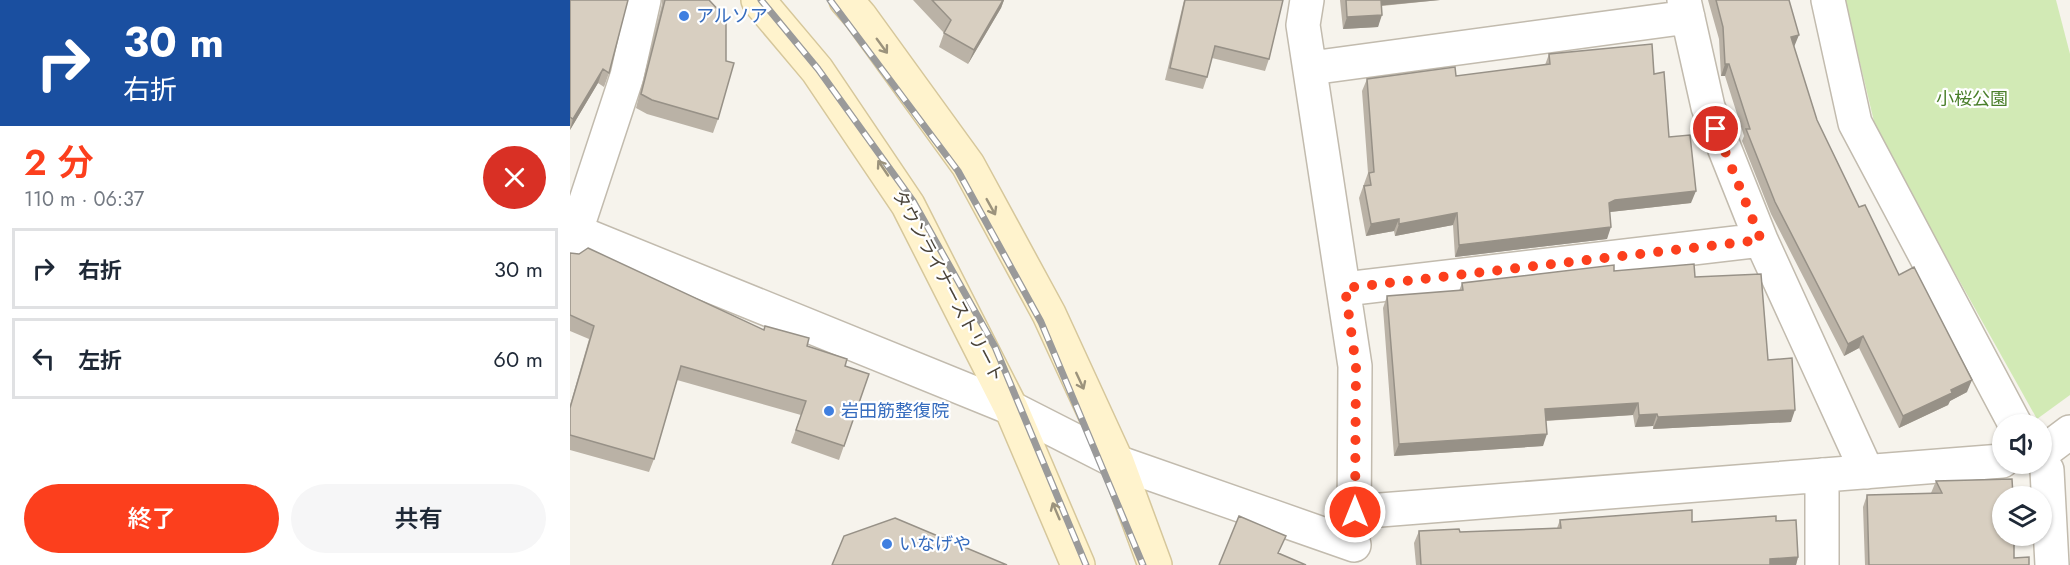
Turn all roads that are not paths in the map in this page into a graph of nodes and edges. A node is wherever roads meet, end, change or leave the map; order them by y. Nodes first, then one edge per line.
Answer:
1 (644, 0) edge
2 (758, 0) edge
3 (846, 0) edge
4 (1307, 0) edge
5 (1828, 0) edge
6 (1686, 8) edge
7 (1311, 68) junction
8 (572, 237) edge
9 (1761, 240) junction
10 (1345, 288) junction
11 (1011, 408) junction
12 (2010, 414) edge
13 (2070, 432) edge
14 (1117, 462) junction
15 (1992, 462) edge
16 (2052, 465) edge
17 (1867, 472) junction
18 (2049, 474) edge
19 (1822, 475) junction
20 (1355, 512) junction
21 (1354, 555) edge
22 (1078, 565) edge
23 (1155, 565) edge
24 (1822, 565) edge
25 (2052, 565) edge

1 - 8 street
11 -> 2 street, タウンライナーストリート
3 -> 14 street
4 - 7 street
5 - 12 street
6 - 7 street
6 - 9 street
7 - 10 street
8 - 11 street
9 - 10 street
9 - 17 street
10 - 20 street
11 - 14 street
22 -> 11 street, タウンライナーストリート
13 - 16 street
14 - 21 street
14 - 23 street
15 - 17 street
17 - 19 street
18 - 25 street
19 - 20 street
19 - 24 street
20 - 21 street

